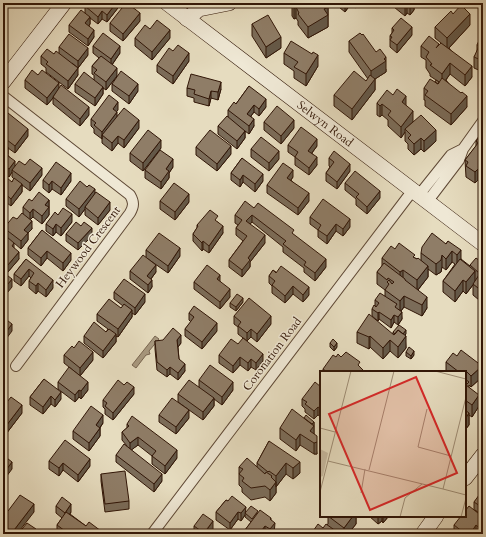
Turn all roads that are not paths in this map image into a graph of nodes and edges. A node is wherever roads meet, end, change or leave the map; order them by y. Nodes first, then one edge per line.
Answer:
1 (64, 3) edge
2 (167, 3) edge
3 (229, 3) edge
4 (187, 18) junction
5 (3, 82) edge
6 (3, 96) edge
7 (483, 121) edge
8 (420, 196) junction
9 (483, 244) edge
10 (16, 366) dead end
11 (483, 454) edge
12 (466, 477) edge
13 (435, 517) edge
14 (152, 534) edge
15 (423, 534) edge

1 - 5 street
2 - 4 street, Selwyn Road
3 - 4 street
4 - 8 street, Selwyn Road
6 - 10 street, Heywood Crescent
7 - 8 street, Coronation Road
8 - 9 street, Selwyn Road
8 - 14 street, Coronation Road
11 - 12 street
13 - 15 street

